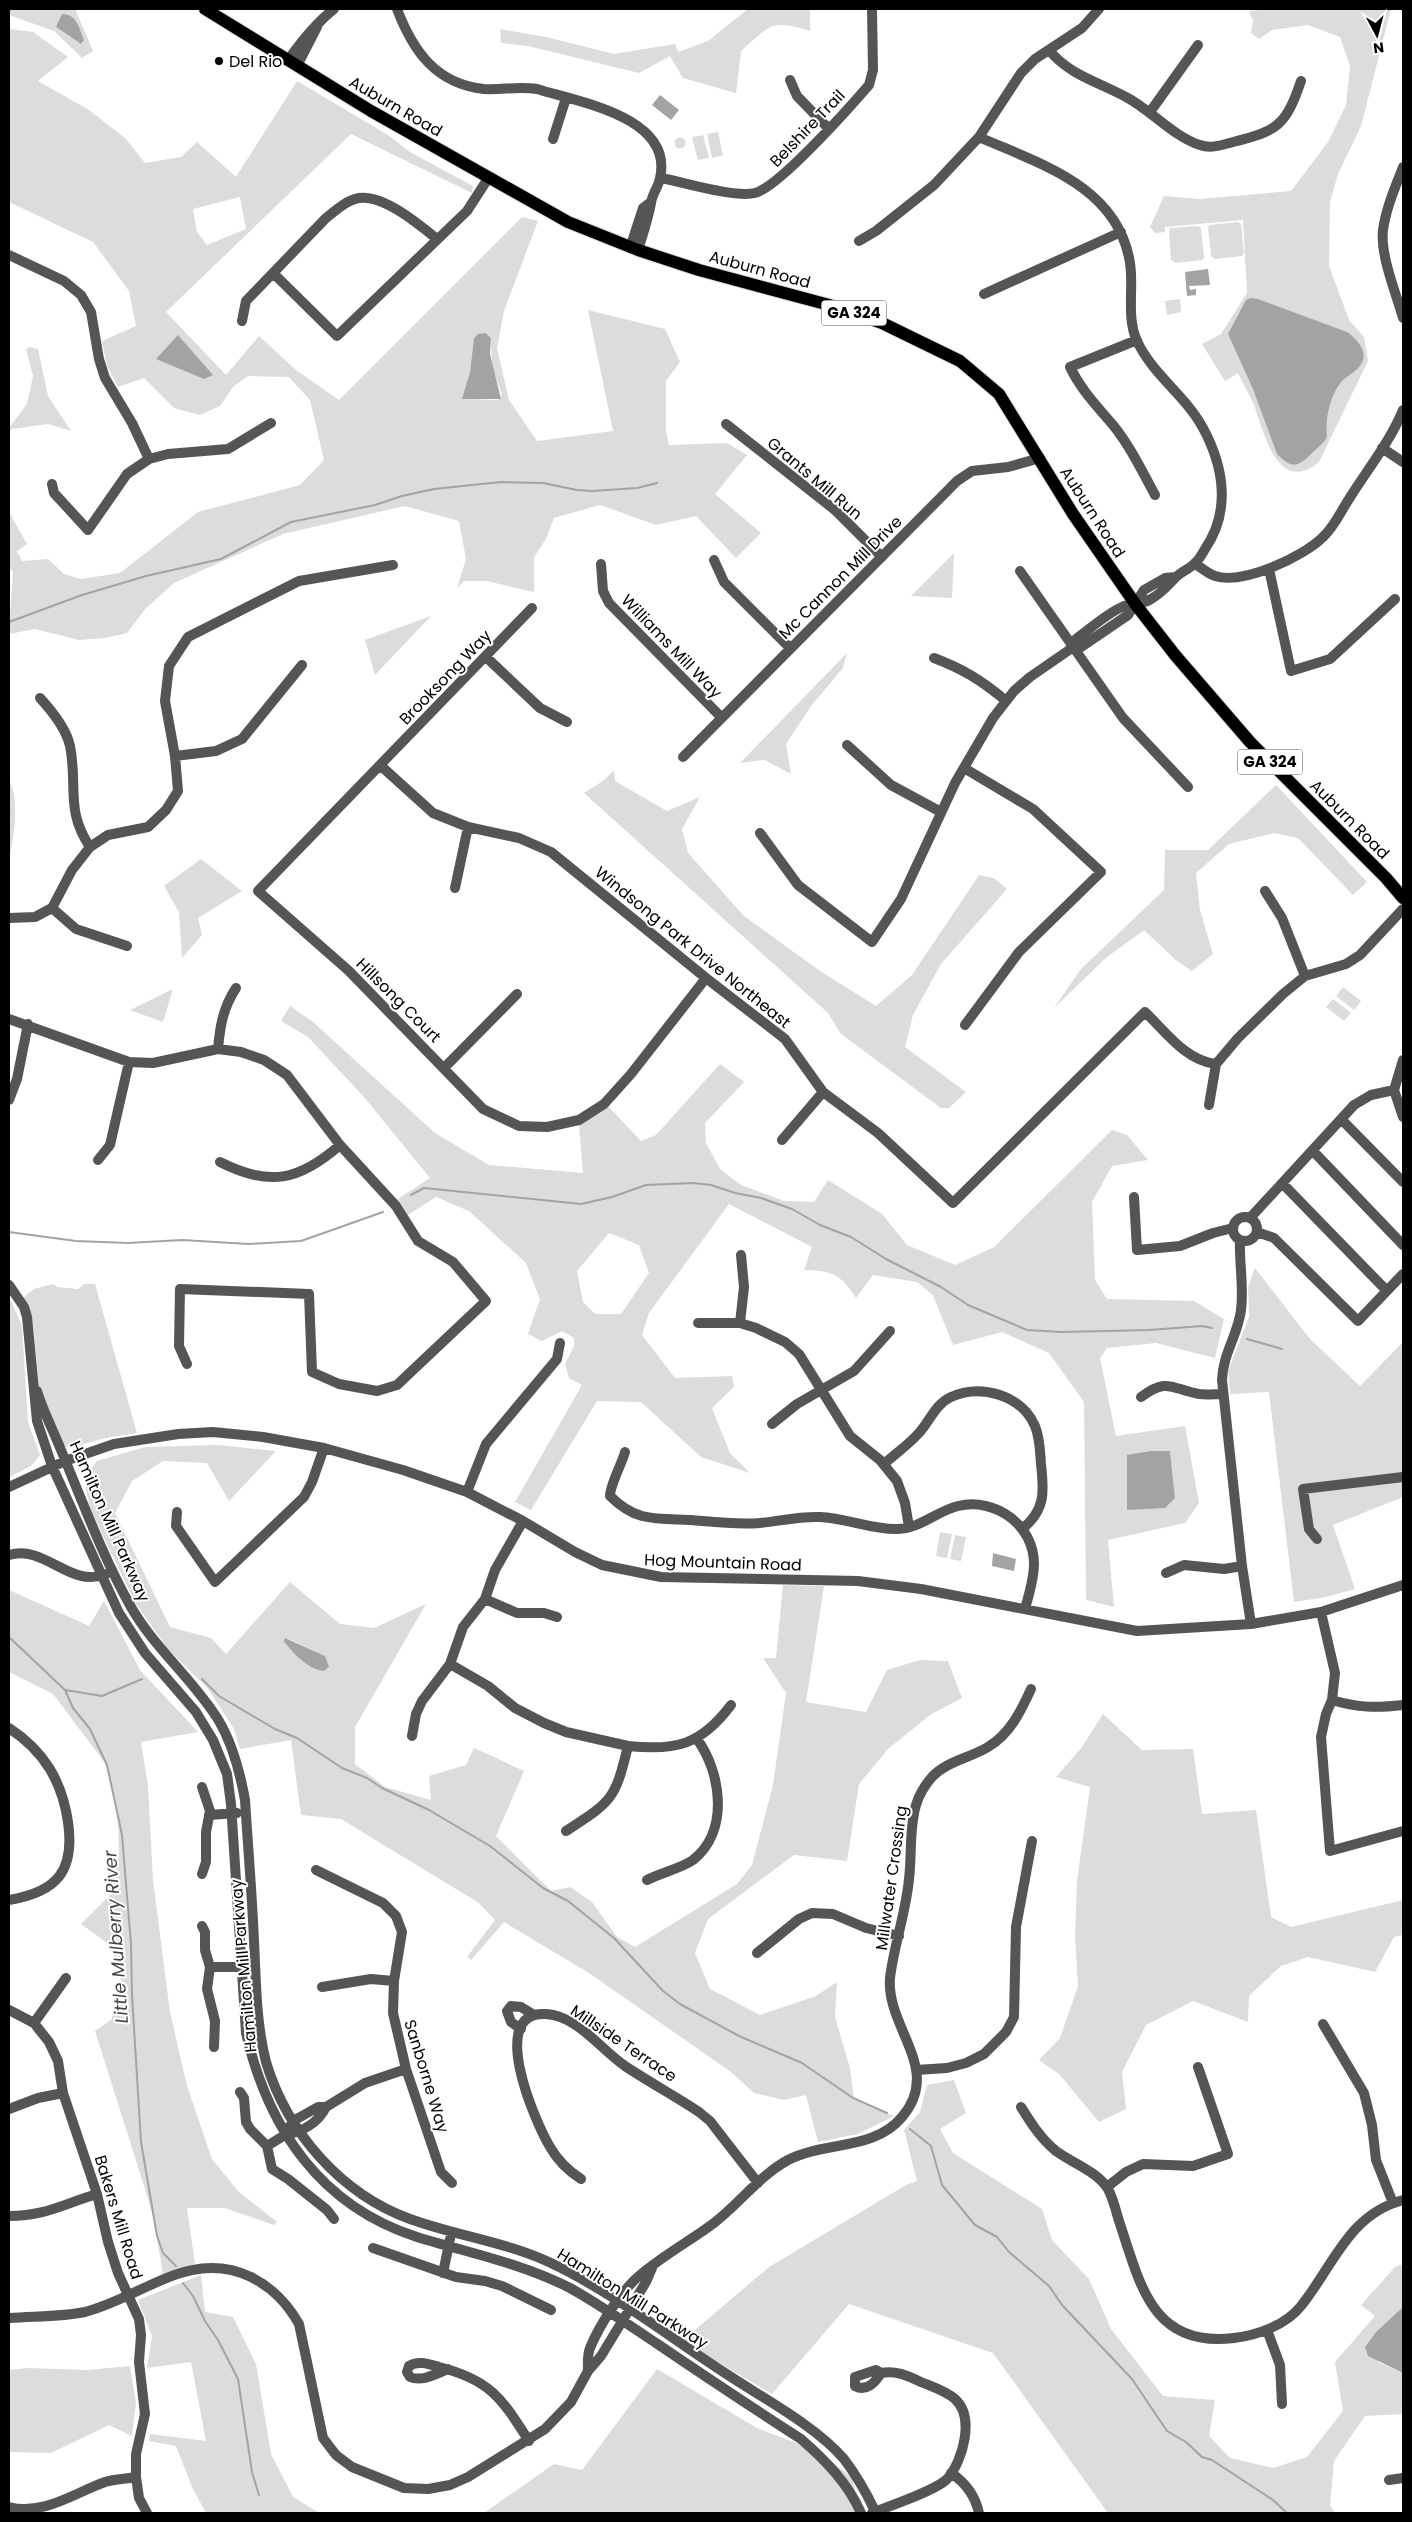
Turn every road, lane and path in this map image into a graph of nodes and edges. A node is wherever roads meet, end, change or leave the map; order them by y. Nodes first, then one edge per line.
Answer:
1 (206, 9) edge
2 (334, 9) edge
3 (397, 9) edge
4 (872, 9) edge
5 (1099, 9) edge
6 (1198, 45) dead end
7 (1050, 50) junction
8 (293, 63) junction
9 (790, 80) dead end
10 (1301, 81) dead end
11 (566, 98) junction
12 (1150, 112) junction
13 (828, 128) junction
14 (979, 137) junction
15 (553, 139) dead end
16 (1402, 172) edge
17 (489, 177) junction
18 (661, 178) junction
19 (1120, 232) junction
20 (437, 239) junction
21 (858, 241) dead end
22 (634, 249) junction
23 (9, 255) edge
24 (273, 273) junction
25 (984, 294) dead end
26 (1403, 318) edge
27 (242, 321) dead end
28 (1137, 340) junction
29 (1403, 410) edge
30 (271, 423) dead end
31 (726, 424) dead end
32 (1382, 448) junction
33 (1040, 458) junction
34 (149, 460) junction
35 (1403, 462) edge
36 (52, 484) dead end
37 (1154, 495) dead end
38 (882, 557) junction
39 (714, 560) dead end
40 (601, 564) dead end
41 (1195, 564) junction
42 (393, 565) dead end
43 (1269, 569) junction
44 (1020, 570) dead end
45 (1395, 599) dead end
46 (1136, 605) junction
47 (532, 608) dead end
48 (790, 648) junction
49 (1072, 648) junction
50 (486, 656) junction
51 (934, 658) dead end
52 (302, 665) dead end
53 (40, 698) dead end
54 (1005, 700) junction
55 (721, 717) junction
56 (567, 722) dead end
57 (847, 745) dead end
58 (175, 756) junction
59 (683, 757) dead end
60 (381, 766) junction
61 (964, 768) junction
62 (1188, 787) dead end
63 (941, 812) junction
64 (468, 827) junction
65 (760, 833) dead end
66 (90, 847) junction
67 (454, 888) dead end
68 (1265, 891) dead end
69 (258, 892) joint
70 (1403, 898) edge
71 (52, 908) junction
72 (1403, 909) edge
73 (9, 918) edge
74 (127, 946) dead end
75 (1305, 976) junction
76 (706, 978) junction
77 (236, 988) dead end
78 (517, 994) dead end
79 (9, 1019) edge
80 (28, 1024) junction
81 (965, 1025) dead end
82 (218, 1049) junction
83 (1403, 1060) edge
84 (129, 1062) junction
85 (1216, 1064) junction
86 (444, 1067) junction
87 (1394, 1090) junction
88 (823, 1092) junction
89 (9, 1100) edge
90 (1209, 1105) dead end
91 (1403, 1117) edge
92 (1342, 1119) junction
93 (782, 1140) dead end
94 (340, 1145) junction
95 (1313, 1151) junction
96 (98, 1160) dead end
97 (220, 1162) dead end
98 (1282, 1182) junction
99 (1403, 1182) edge
100 (1134, 1197) dead end
101 (1250, 1218) junction
102 (1233, 1228) junction
103 (1257, 1232) junction
104 (1240, 1240) junction
105 (1403, 1246) edge
106 (741, 1255) dead end
107 (1403, 1274) edge
108 (9, 1285) edge
109 (1387, 1291) junction
110 (698, 1322) dead end
111 (740, 1323) junction
112 (890, 1331) dead end
113 (560, 1343) dead end
114 (187, 1364) dead end
115 (33, 1378) junction
116 (821, 1389) junction
117 (1223, 1394) junction
118 (1141, 1397) dead end
119 (772, 1424) dead end
120 (324, 1448) junction
121 (624, 1452) dead end
122 (65, 1460) junction
123 (884, 1464) junction
124 (52, 1466) junction
125 (1403, 1477) edge
126 (9, 1487) edge
127 (467, 1492) junction
128 (177, 1512) dead end
129 (523, 1520) junction
130 (909, 1527) junction
131 (1022, 1528) junction
132 (1317, 1538) dead end
133 (9, 1555) edge
134 (1242, 1566) junction
135 (114, 1571) junction
136 (1166, 1573) dead end
137 (101, 1576) junction
138 (1403, 1585) edge
139 (484, 1599) junction
140 (1025, 1609) junction
141 (1321, 1612) junction
142 (557, 1617) dead end
143 (1251, 1624) junction
144 (450, 1664) junction
145 (1031, 1689) dead end
146 (1332, 1700) junction
147 (1403, 1704) edge
148 (730, 1705) dead end
149 (9, 1728) edge
150 (412, 1736) dead end
151 (697, 1739) junction
152 (628, 1746) junction
153 (202, 1787) dead end
154 (246, 1813) junction
155 (232, 1814) junction
156 (209, 1816) junction
157 (566, 1831) dead end
158 (1403, 1831) edge
159 (1032, 1841) dead end
160 (316, 1870) dead end
161 (202, 1874) dead end
162 (647, 1880) dead end
163 (9, 1900) edge
164 (202, 1926) dead end
165 (899, 1936) junction
166 (757, 1953) dead end
167 (256, 1966) junction
168 (210, 1967) junction
169 (242, 1967) junction
170 (66, 1978) dead end
171 (394, 1981) junction
172 (322, 1987) dead end
173 (9, 2010) edge
174 (534, 2015) junction
175 (34, 2023) junction
176 (1323, 2024) dead end
177 (521, 2029) junction
178 (214, 2047) dead end
179 (1198, 2067) dead end
180 (406, 2068) junction
181 (916, 2070) junction
182 (240, 2092) dead end
183 (63, 2093) junction
184 (326, 2107) junction
185 (1021, 2107) dead end
186 (9, 2109) edge
187 (293, 2121) junction
188 (300, 2132) junction
189 (285, 2136) junction
190 (267, 2146) junction
191 (581, 2179) dead end
192 (452, 2183) dead end
193 (758, 2183) junction
194 (1107, 2188) junction
195 (97, 2194) junction
196 (1403, 2200) edge
197 (1393, 2203) junction
198 (9, 2216) edge
199 (334, 2219) dead end
200 (452, 2231) junction
201 (448, 2245) junction
202 (373, 2248) dead end
203 (652, 2268) junction
204 (443, 2273) junction
205 (128, 2296) junction
206 (618, 2302) junction
207 (551, 2310) dead end
208 (630, 2310) junction
209 (610, 2313) junction
210 (9, 2318) edge
211 (622, 2320) junction
212 (1267, 2330) junction
213 (448, 2369) dead end
214 (588, 2371) junction
215 (881, 2373) dead end
216 (1282, 2404) dead end
217 (529, 2441) junction
218 (951, 2473) junction
219 (136, 2477) junction
220 (1403, 2478) edge
221 (1389, 2480) dead end
222 (9, 2507) edge
223 (147, 2513) edge
224 (861, 2513) edge
225 (874, 2513) edge
226 (979, 2513) edge

1 - 8 main road, Auburn Road / GA 324
2 - 8 street
3 - 11 street
4 - 13 street, Belshire Trail
5 - 7 street
6 - 12 street
7 - 12 street
7 - 14 street
8 - 17 main road, Auburn Road / GA 324
9 - 13 street
10 - 12 street
11 - 15 street
11 - 18 street
13 - 18 street, Belshire Trail
14 - 19 street
14 - 21 street
16 - 26 street
17 - 20 street
17 - 22 main road, Auburn Road / GA 324
18 - 22 street
19 - 25 street
19 - 28 street
20 - 24 street
20 - 24 street
22 - 33 main road, Auburn Road / GA 324
23 - 34 street
24 - 27 street
28 - 37 street
28 - 41 street
29 - 32 street
30 - 34 street
31 - 38 street, Grants Mill Run
32 - 35 street
32 - 43 street
33 - 38 street, Mc Cannon Mill Drive
33 - 46 main road, Auburn Road / GA 324
34 - 36 street
38 - 48 street, Mc Cannon Mill Drive
39 - 48 street
40 - 55 street, Williams Mill Way
41 - 43 street
41 - 46 street
42 - 58 street
43 - 45 street
44 - 49 street
46 - 49 street
46 - 70 main road, Auburn Road / GA 324
47 - 50 street, Brooksong Way
48 - 55 street, Mc Cannon Mill Drive
49 - 54 street
49 - 62 street
50 - 56 street
50 - 60 street, Brooksong Way
51 - 54 street
52 - 58 street
53 - 66 street
54 - 61 street
55 - 59 street, Mc Cannon Mill Drive
57 - 63 street
58 - 66 street
60 - 64 street, Windsong Park Drive Northeast
60 - 69 street, Brooksong Way
61 - 63 street
61 - 81 street
63 - 65 street
64 - 67 street
64 - 76 street, Windsong Park Drive Northeast
66 - 71 street
68 - 75 street
69 - 86 street, Hillsong Court
71 - 73 street
71 - 74 street
72 - 75 street
75 - 85 street
76 - 86 street, Hillsong Court
76 - 88 street, Windsong Park Drive Northeast
77 - 82 street
78 - 86 street
79 - 80 street
80 - 84 street
80 - 89 street
82 - 84 street
82 - 94 street
83 - 87 street
84 - 96 street
85 - 88 street, Windsong Park Drive Northeast
85 - 90 street
87 - 91 street
87 - 92 street
88 - 93 street
92 - 95 street
92 - 99 street
94 - 97 street
94 - 114 street
95 - 98 street
95 - 105 street
98 - 101 street
98 - 109 street
100 - 102 street
101 - 102 street
101 - 103 street
102 - 104 street
103 - 104 street
103 - 109 street
104 - 117 street
106 - 111 street
107 - 109 street
108 - 115 street, Hamilton Mill Parkway
110 - 111 street
111 - 116 street
112 - 116 street
113 - 127 street
115 - 122 street, Hamilton Mill Parkway
115 - 124 street, Hamilton Mill Parkway
116 - 119 street
116 - 123 street
117 - 118 street
117 - 134 street
120 - 122 street, Hog Mountain Road
120 - 127 street, Hog Mountain Road
120 - 128 street
121 - 130 street
122 - 124 street, Hog Mountain Road
122 - 135 street, Hamilton Mill Parkway
123 - 130 street
123 - 131 street
124 - 126 street, Hog Mountain Road
124 - 137 street, Hamilton Mill Parkway
125 - 132 street
127 - 129 street, Hog Mountain Road
129 - 139 street
129 - 140 street, Hog Mountain Road
130 - 131 street
131 - 140 street
133 - 137 street
134 - 136 street
134 - 143 street
135 - 137 street
135 - 154 street, Hamilton Mill Parkway
137 - 155 street, Hamilton Mill Parkway
138 - 141 street, Hog Mountain Road
139 - 142 street
139 - 144 street
140 - 143 street, Hog Mountain Road
141 - 143 street, Hog Mountain Road
141 - 146 street
144 - 150 street
144 - 152 street
145 - 165 street, Millwater Crossing
146 - 147 street
146 - 158 street
148 - 151 street
149 - 163 street
151 - 152 street
151 - 162 street
152 - 157 street
153 - 156 street
154 - 155 street
154 - 167 street, Hamilton Mill Parkway
155 - 156 street
155 - 169 street, Hamilton Mill Parkway
156 - 161 street
159 - 181 street
160 - 171 street, Sanborne Way
164 - 168 street
165 - 166 street
165 - 181 street, Millwater Crossing
167 - 169 street
167 - 187 street, Hamilton Mill Parkway
168 - 169 street
168 - 178 street
169 - 189 street, Hamilton Mill Parkway
170 - 175 street
171 - 172 street
171 - 180 street, Sanborne Way
173 - 175 street, Bakers Mill Road
174 - 177 street
174 - 177 street, Millside Terrace
174 - 193 street, Millside Terrace
175 - 183 street, Bakers Mill Road
176 - 197 street
177 - 191 street
179 - 194 street
180 - 184 street
180 - 192 street, Sanborne Way
181 - 193 street, Millwater Crossing
182 - 190 street
183 - 186 street
183 - 195 street, Bakers Mill Road
184 - 187 street
184 - 188 street
185 - 194 street
187 - 188 street, Hamilton Mill Parkway
187 - 189 street
188 - 189 street
188 - 200 street, Hamilton Mill Parkway
189 - 190 street
189 - 201 street, Hamilton Mill Parkway
190 - 199 street
193 - 203 street, Millwater Crossing
194 - 212 street
195 - 198 street
195 - 205 street, Bakers Mill Road
196 - 197 street
197 - 212 street
200 - 201 street
200 - 206 street, Hamilton Mill Parkway
201 - 204 street
201 - 209 street, Hamilton Mill Parkway
202 - 204 street
203 - 206 street, Millwater Crossing
203 - 208 street, Millwater Crossing
204 - 207 street
205 - 210 street, Millwater Crossing
205 - 217 street, Millwater Crossing
205 - 219 street, Bakers Mill Road
206 - 208 street, Hamilton Mill Parkway
206 - 209 street, Millwater Crossing
208 - 211 street, Millwater Crossing
208 - 225 street, Hamilton Mill Parkway
209 - 211 street, Hamilton Mill Parkway
209 - 214 street, Millwater Crossing
211 - 214 street, Millwater Crossing
211 - 224 street, Hamilton Mill Parkway
212 - 216 street
213 - 217 street
214 - 217 street, Millwater Crossing
215 - 218 street
218 - 225 street
218 - 226 street
219 - 222 street
219 - 223 street, Bakers Mill Road
220 - 221 street

